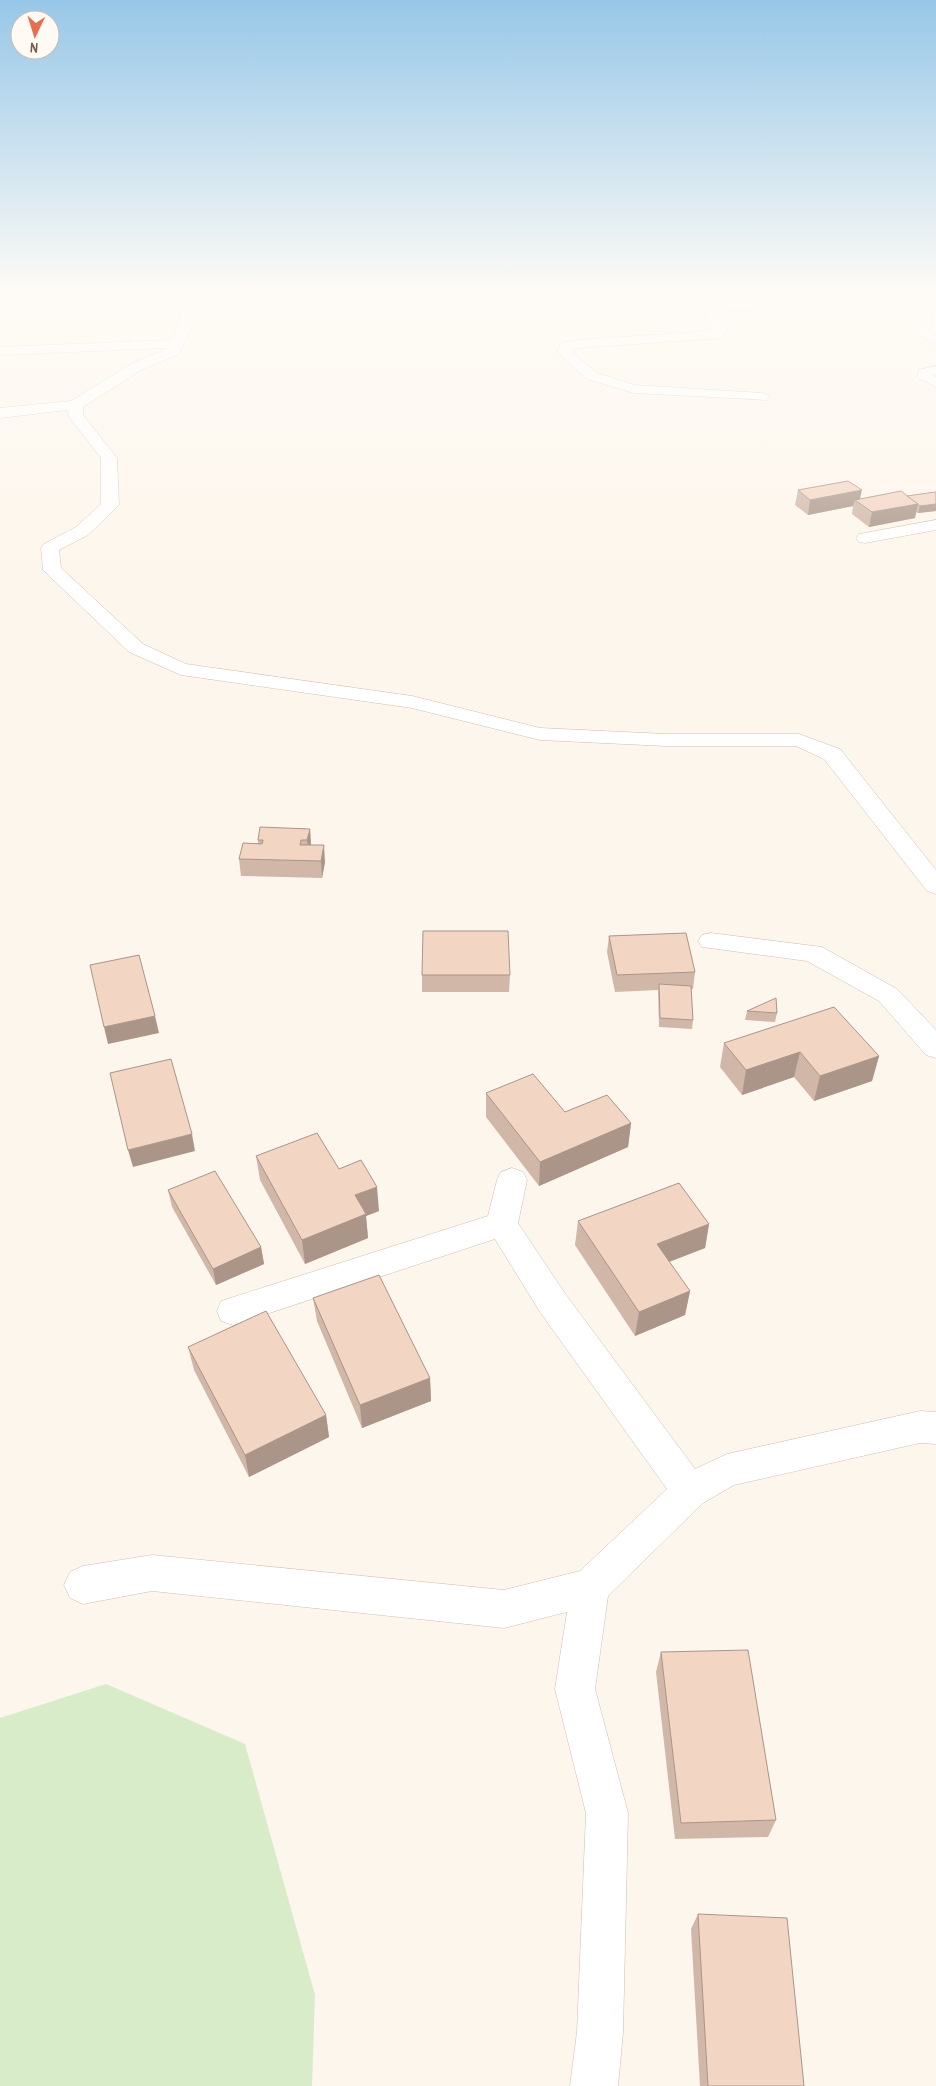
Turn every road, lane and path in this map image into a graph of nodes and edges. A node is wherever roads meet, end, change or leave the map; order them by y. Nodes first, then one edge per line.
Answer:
1 (103, 387) edge
2 (629, 387) edge
3 (762, 396) dead end
4 (75, 405) junction
5 (0, 413) edge
6 (936, 525) edge
7 (865, 538) dead end
8 (936, 886) edge
9 (711, 941) dead end
10 (936, 1048) edge
11 (512, 1180) dead end
12 (502, 1224) junction
13 (233, 1312) dead end
14 (936, 1428) edge
15 (690, 1491) junction
16 (83, 1586) dead end
17 (590, 1587) junction
18 (594, 2086) edge

1 - 4 street
2 - 3 street
4 - 5 street
4 - 8 street
6 - 7 street
9 - 10 street
11 - 12 street
12 - 13 street
12 - 15 street
14 - 15 street
15 - 17 street
16 - 17 street
17 - 18 street

